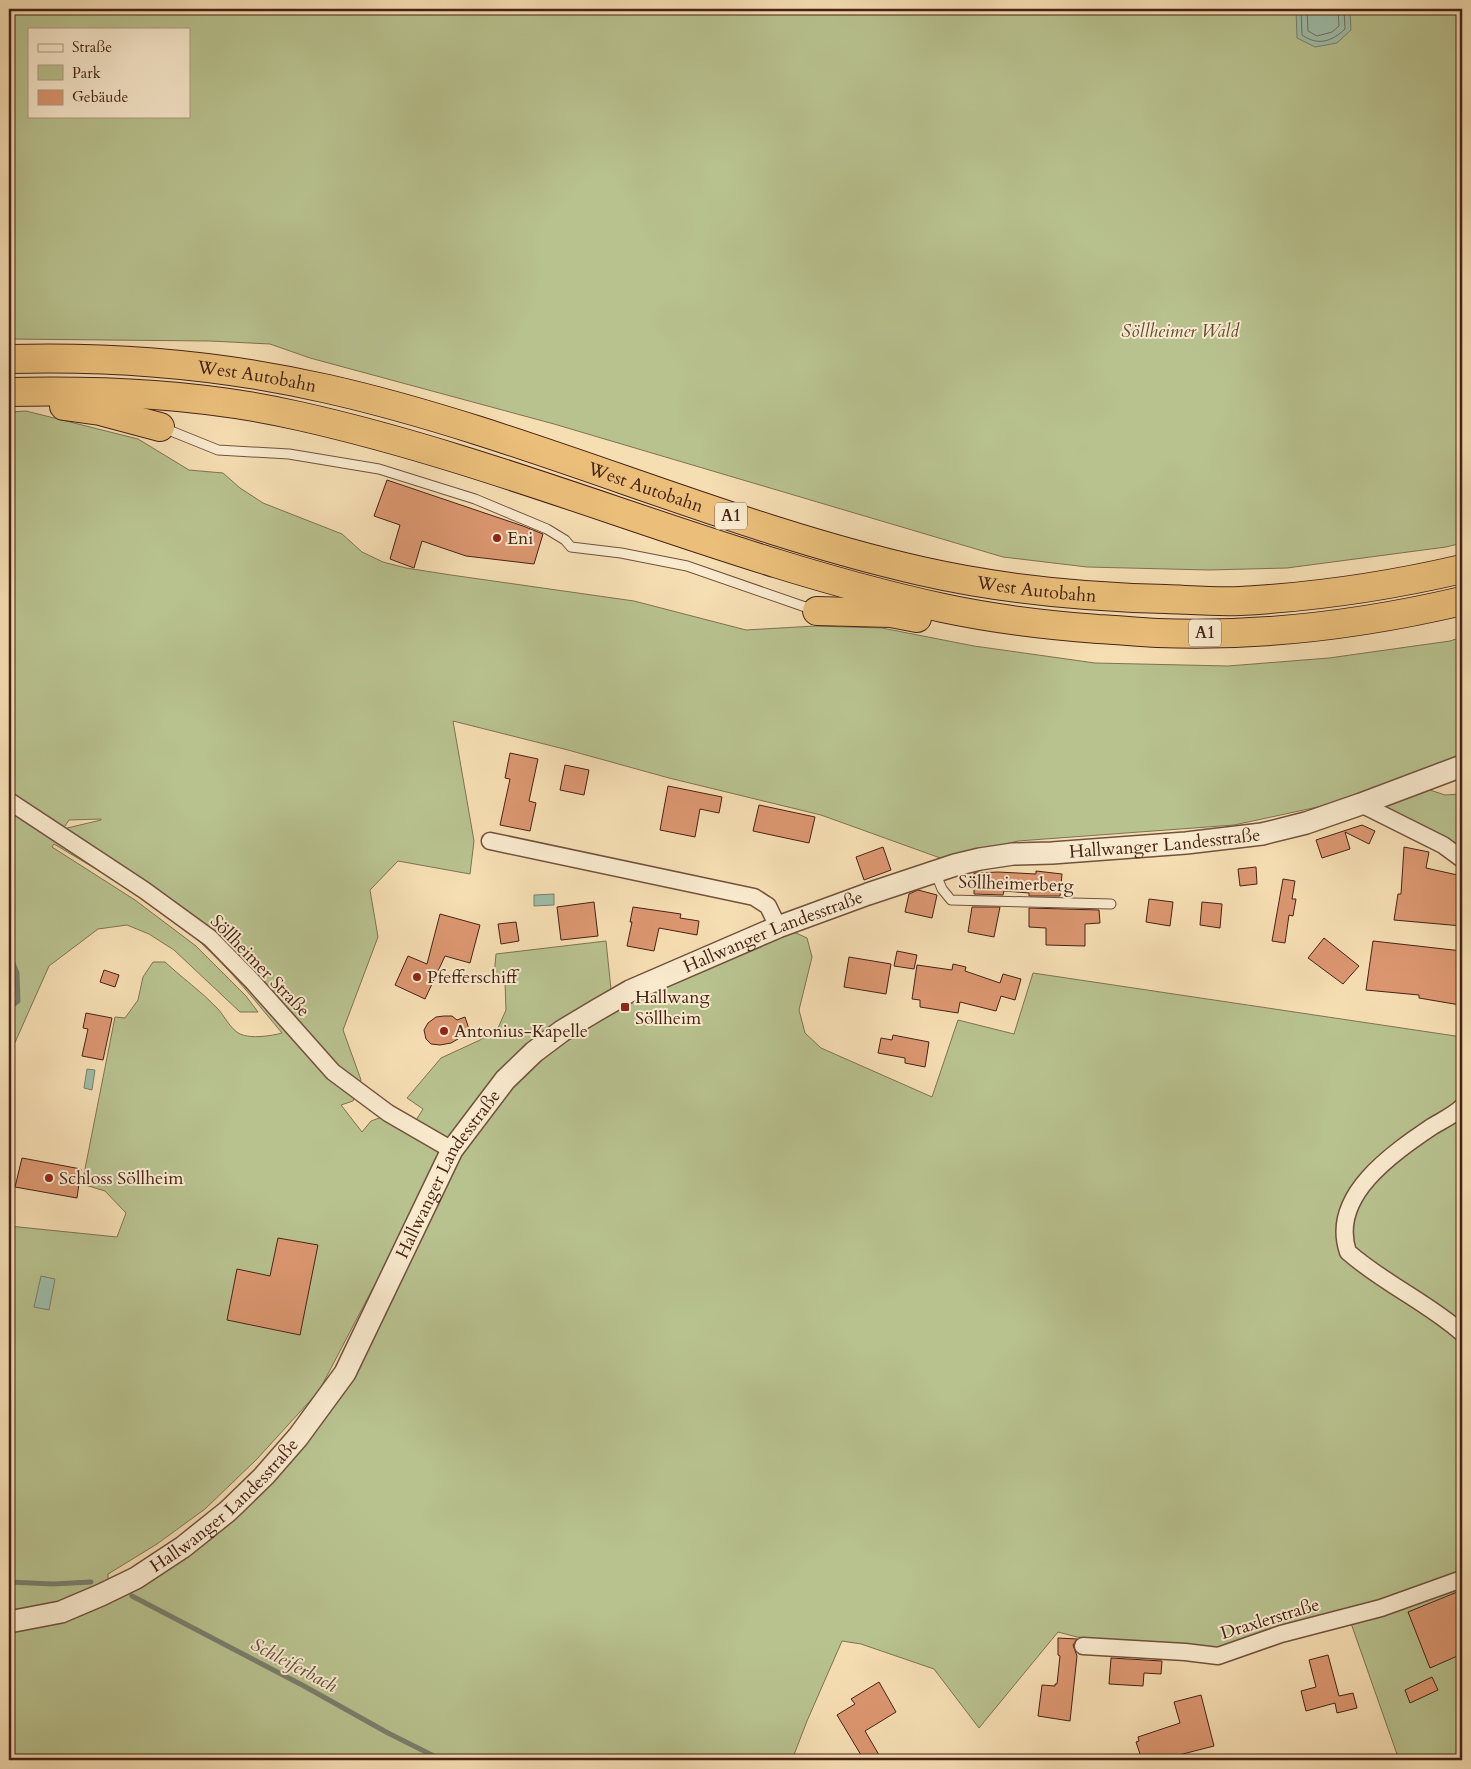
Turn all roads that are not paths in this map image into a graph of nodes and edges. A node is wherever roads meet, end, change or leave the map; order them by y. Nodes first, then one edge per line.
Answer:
1 (9, 359) edge
2 (9, 394) edge
3 (160, 426) joint
4 (1462, 569) edge
5 (1462, 601) edge
6 (948, 609) junction
7 (817, 611) joint
8 (1462, 766) edge
9 (9, 801) edge
10 (1361, 804) junction
11 (490, 842) dead end
12 (1462, 859) edge
13 (935, 871) junction
14 (1111, 904) dead end
15 (778, 927) junction
16 (1462, 1107) edge
17 (452, 1150) junction
18 (1462, 1333) edge
19 (1462, 1580) edge
20 (9, 1622) edge
21 (1083, 1646) dead end

1 - 4 highway, West Autobahn / A1
2 - 3 highway
2 - 6 highway, West Autobahn / A1
3 - 7 lane
5 - 6 highway, West Autobahn / A1
6 - 7 highway
8 - 10 street, Hallwanger Landesstraße
9 - 17 street, Söllheimer Straße
10 - 12 street
10 - 13 street, Hallwanger Landesstraße
11 - 15 street
13 - 14 lane, Söllheimerberg
13 - 15 street, Hallwanger Landesstraße
15 - 17 street, Hallwanger Landesstraße
16 - 18 street
17 - 20 street, Hallwanger Landesstraße
19 - 21 street, Draxlerstraße

